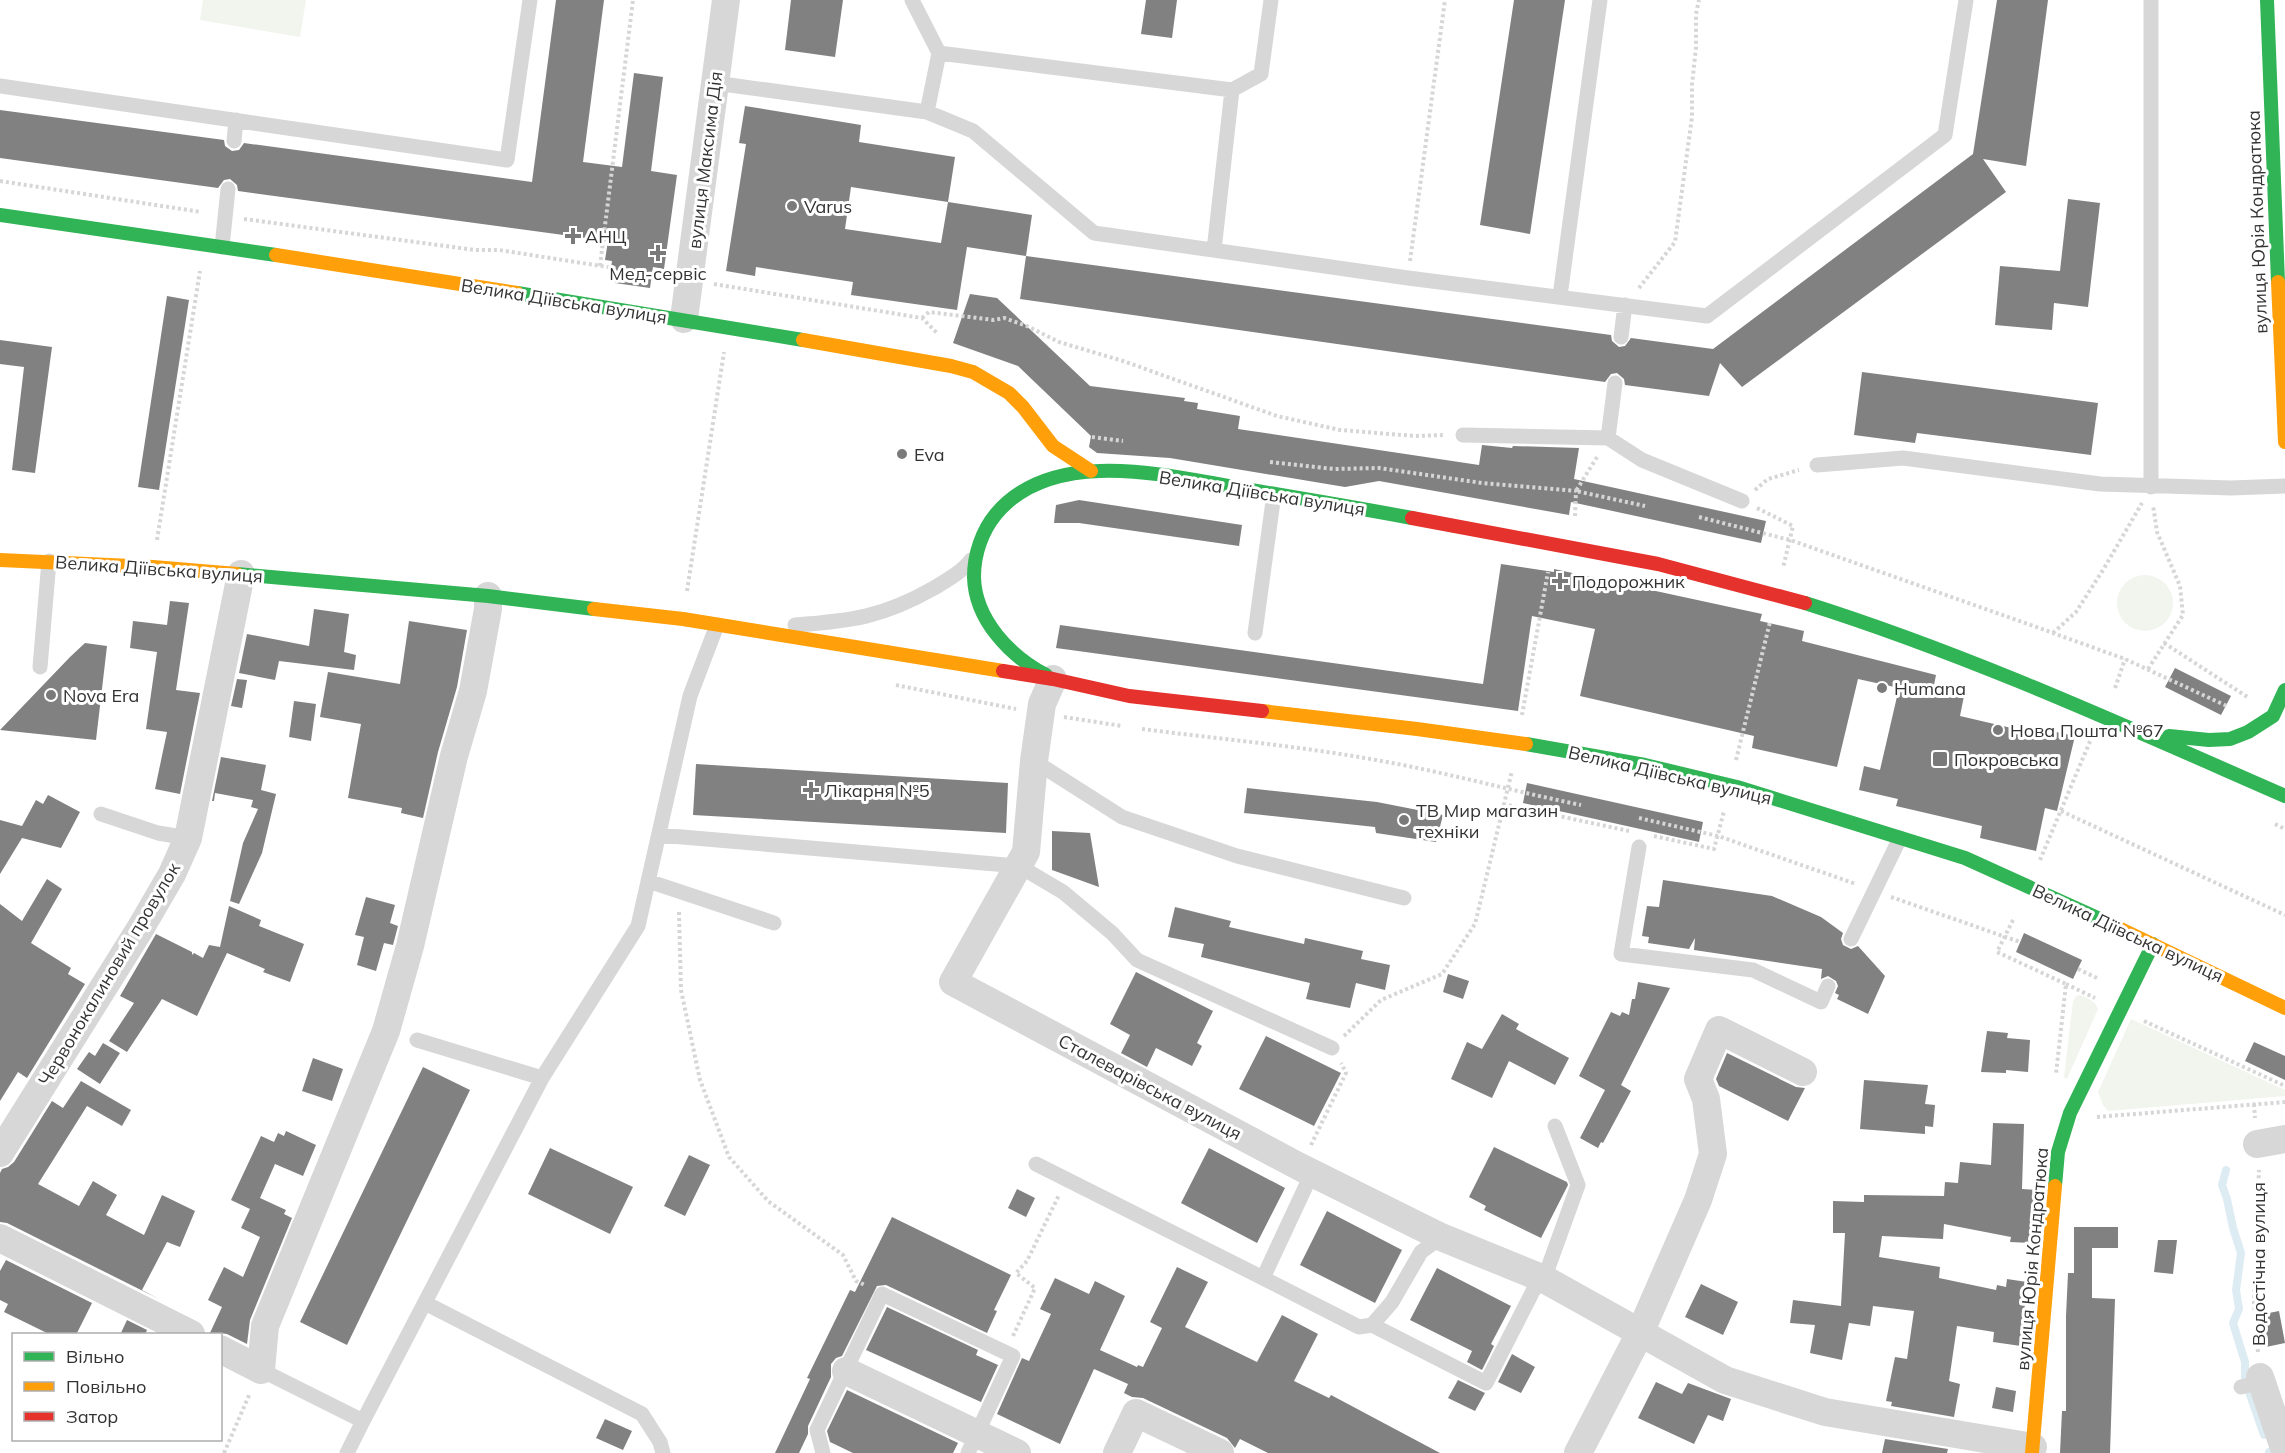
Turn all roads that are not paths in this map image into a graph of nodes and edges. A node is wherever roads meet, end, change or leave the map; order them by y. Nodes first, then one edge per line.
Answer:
1 (530, 0) edge
2 (726, 0) edge
3 (912, 0) edge
4 (1271, 0) edge
5 (1600, 0) edge
6 (1966, 0) edge
7 (2151, 0) edge
8 (2267, 0) edge
9 (939, 53) junction
10 (715, 83) junction
11 (0, 86) edge
12 (1233, 90) junction
13 (927, 112) junction
14 (236, 120) junction
15 (234, 141) dead end
16 (228, 189) dead end
17 (0, 215) edge
18 (222, 248) junction
19 (1214, 250) junction
20 (1560, 297) junction
21 (1625, 305) junction
22 (2282, 318) edge
23 (684, 319) junction
24 (1621, 337) dead end
25 (1615, 383) dead end
26 (1463, 435) road end
27 (1608, 438) junction
28 (2285, 442) edge
29 (1817, 465) road end
30 (1091, 471) junction
31 (2151, 486) junction
32 (2285, 486) edge
33 (1274, 494) junction
34 (1742, 501) road end
35 (977, 550) junction
36 (0, 560) edge
37 (49, 561) junction
38 (241, 574) junction
39 (488, 596) junction
40 (717, 625) junction
41 (747, 630) junction
42 (1255, 633) dead end
43 (40, 667) dead end
44 (1053, 679) junction
45 (2285, 690) edge
46 (2131, 729) junction
47 (1034, 761) junction
48 (2285, 796) edge
49 (101, 814) dead end
50 (659, 835) junction
51 (188, 838) junction
52 (1900, 838) junction
53 (1639, 846) dead end
54 (1019, 866) junction
55 (648, 882) junction
56 (1404, 898) dead end
57 (774, 922) dead end
58 (1851, 939) dead end
59 (2153, 944) junction
60 (1828, 986) dead end
61 (2285, 1008) edge
62 (417, 1040) dead end
63 (1332, 1048) road end
64 (1803, 1072) dead end
65 (542, 1078) junction
66 (1556, 1126) dead end
67 (2285, 1139) edge
68 (2257, 1144) road end
69 (0, 1153) edge
70 (1036, 1164) dead end
71 (1306, 1170) junction
72 (0, 1238) edge
73 (1441, 1238) junction
74 (1263, 1278) junction
75 (1544, 1280) junction
76 (425, 1303) junction
77 (1372, 1325) junction
78 (187, 1333) edge
79 (1640, 1333) junction
80 (222, 1350) edge
81 (261, 1370) junction
82 (846, 1371) junction
83 (2254, 1382) road end
84 (363, 1421) junction
85 (972, 1443) edge
86 (2033, 1450) edge
87 (2285, 1451) edge
88 (346, 1453) edge
89 (663, 1453) edge
90 (824, 1453) edge
91 (1017, 1453) edge
92 (1117, 1453) edge
93 (1220, 1453) edge
94 (1578, 1453) edge

1 - 14 lane
2 - 10 street, вулиця Максима Дія
3 - 9 lane
4 - 12 lane
5 - 20 lane
6 - 21 lane
7 - 31 lane
8 - 22 main road, вулиця Юрія Кондратюка
9 - 12 lane
9 - 13 lane
10 - 13 lane
10 - 23 street, вулиця Максима Дія
11 - 14 lane
12 - 19 lane
13 - 19 lane
14 - 15 lane
16 - 18 lane
17 - 18 main road, Велика Діївська вулиця
18 - 23 main road, Велика Діївська вулиця
19 - 20 lane
20 - 21 lane
21 - 24 lane
22 - 28 main road, вулиця Юрія Кондратюка
23 - 30 main road, Велика Діївська вулиця
25 - 27 lane
26 - 27 lane
27 - 34 lane
29 - 31 lane
30 - 33 main road, Велика Діївська вулиця
30 - 35 main road, Велика Діївська вулиця
31 - 32 lane
33 - 42 lane
33 - 46 main road, Велика Діївська вулиця
35 - 41 lane, Велика Діївська вулиця
35 - 44 main road, Велика Діївська вулиця
36 - 37 main road, Велика Діївська вулиця
37 - 38 main road, Велика Діївська вулиця
37 - 43 lane
38 - 39 main road, Велика Діївська вулиця
38 - 51 street, Червонокалиновий провулок
39 - 40 main road, Велика Діївська вулиця
39 - 81 street
40 - 41 main road, Велика Діївська вулиця
40 - 50 lane
41 - 44 main road, Велика Діївська вулиця
44 - 47 street, Сталеварівська вулиця
44 - 52 main road, Велика Діївська вулиця
45 - 46 main road
46 - 48 main road, Велика Діївська вулиця
47 - 54 street, Сталеварівська вулиця
47 - 56 lane
49 - 51 lane
50 - 54 lane
50 - 55 lane
51 - 69 street, Червонокалиновий провулок
52 - 58 lane
52 - 59 main road, Велика Діївська вулиця
53 - 60 lane
54 - 63 lane
54 - 71 street, Сталеварівська вулиця
55 - 57 lane
55 - 65 lane
59 - 61 main road, Велика Діївська вулиця
59 - 86 main road, вулиця Юрія Кондратюка
62 - 65 lane
64 - 79 street
65 - 76 lane
66 - 75 lane
67 - 68 street
70 - 74 lane
71 - 73 street, Сталеварівська вулиця
71 - 74 lane
72 - 78 street
73 - 75 street, Сталеварівська вулиця
73 - 77 lane
74 - 77 lane
75 - 77 lane
75 - 79 street, Сталеварівська вулиця
76 - 84 lane
76 - 89 lane
79 - 86 street, Сталеварівська вулиця
79 - 94 street
80 - 81 street
81 - 84 lane
82 - 85 street
82 - 85 lane
82 - 90 lane
83 - 87 street
84 - 88 lane
85 - 91 street
92 - 93 street

